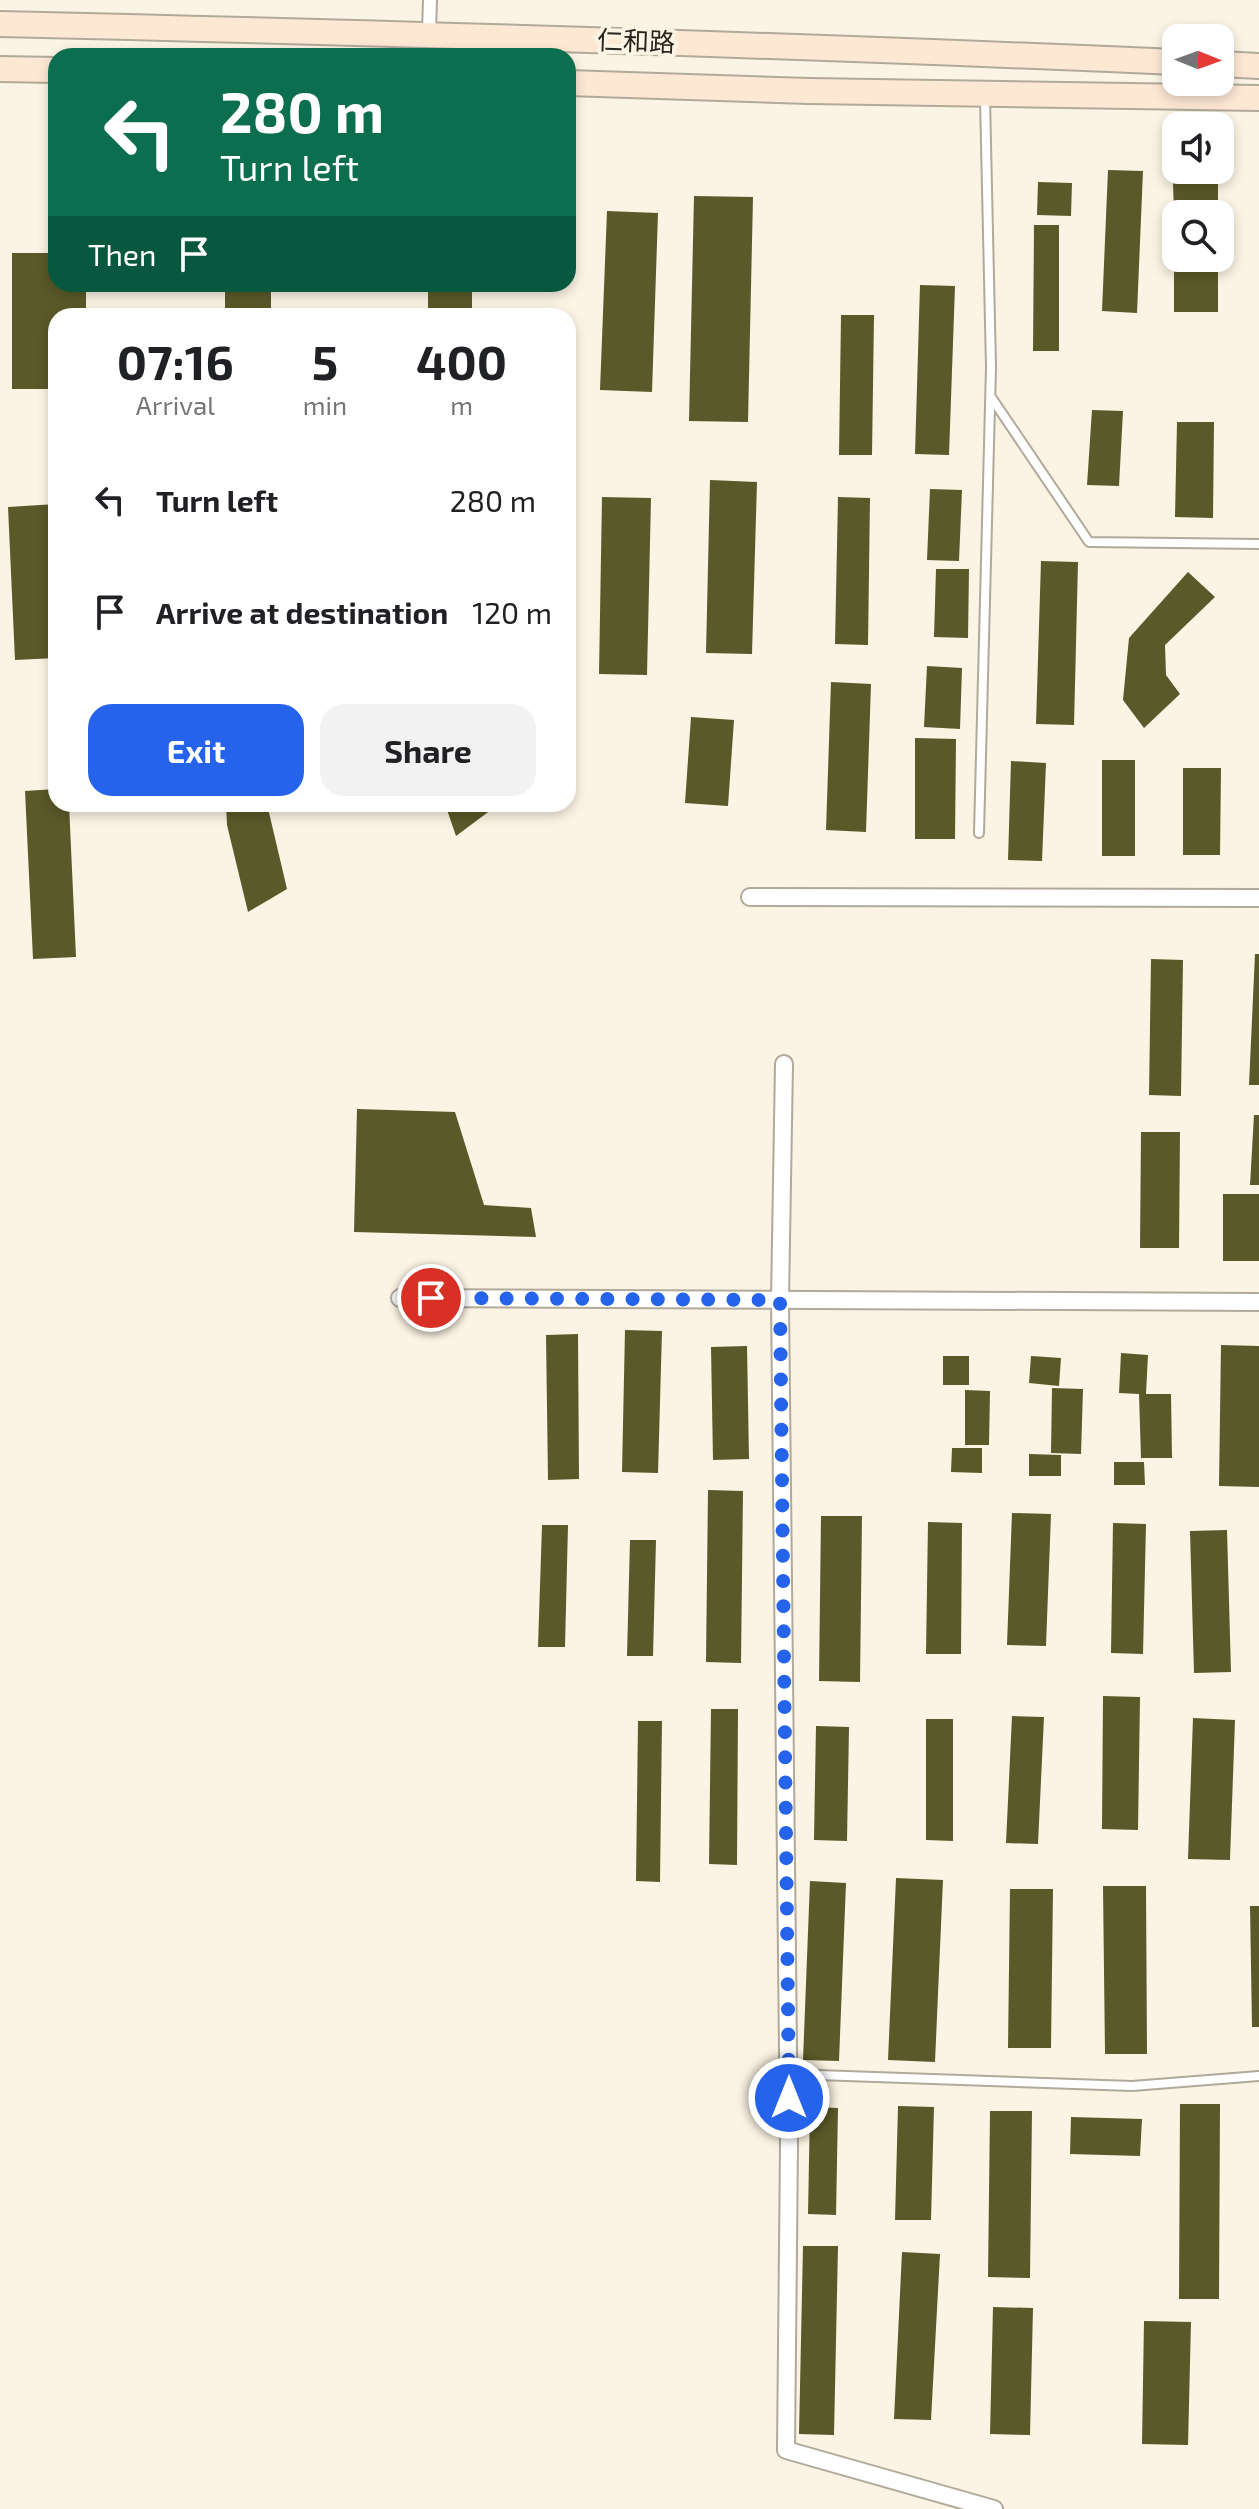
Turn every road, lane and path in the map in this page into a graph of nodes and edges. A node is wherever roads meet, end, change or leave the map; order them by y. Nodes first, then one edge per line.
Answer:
1 (430, 0) edge
2 (0, 24) edge
3 (429, 33) junction
4 (1162, 61) edge
5 (1234, 65) edge
6 (1259, 66) edge
7 (0, 69) edge
8 (48, 70) edge
9 (576, 83) edge
10 (985, 94) junction
11 (1259, 98) edge
12 (990, 396) junction
13 (1259, 544) edge
14 (979, 833) dead end
15 (750, 897) dead end
16 (1259, 898) edge
17 (784, 1064) dead end
18 (400, 1298) dead end
19 (780, 1300) junction
20 (1259, 1302) edge
21 (789, 2074) junction
22 (1259, 2076) edge
23 (994, 2509) edge

1 - 3 street
2 - 3 main road, 仁和路
3 - 4 main road, 仁和路
5 - 6 main road
7 - 8 main road
9 - 10 main road, 仁和路
10 - 11 main road, 仁和路
10 - 12 lane
12 - 13 lane
12 - 14 lane
15 - 16 street
17 - 19 street
18 - 19 street
19 - 20 street
19 - 21 street
21 - 22 lane
21 - 23 street

